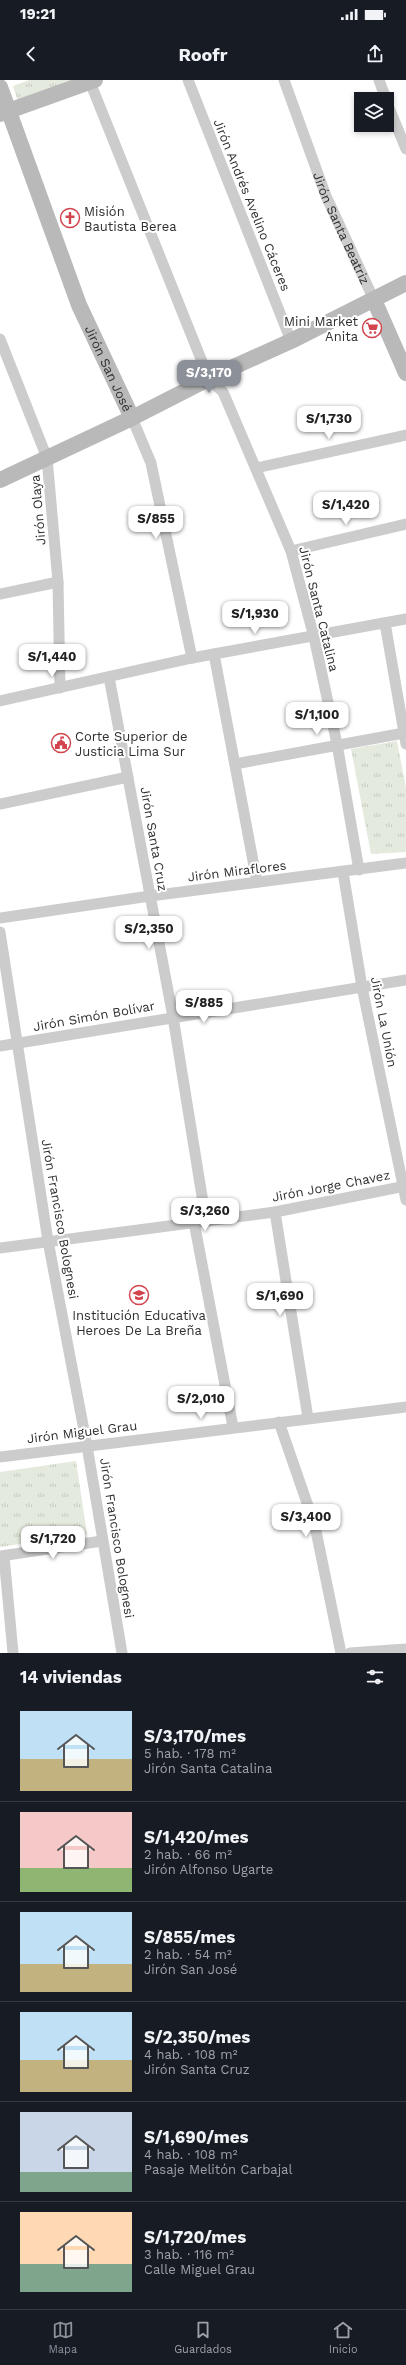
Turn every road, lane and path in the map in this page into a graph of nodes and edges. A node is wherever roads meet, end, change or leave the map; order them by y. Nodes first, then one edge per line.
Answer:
1 (6, 80) edge
2 (188, 80) edge
3 (284, 80) edge
4 (378, 80) edge
5 (93, 81) edge
6 (0, 82) edge
7 (0, 87) edge
8 (383, 92) edge
9 (4, 113) edge
10 (394, 120) edge
11 (406, 149) edge
12 (406, 283) edge
13 (374, 300) junction
14 (0, 339) edge
15 (291, 341) junction
16 (406, 373) edge
17 (209, 379) junction
18 (132, 418) junction
19 (406, 435) edge
20 (47, 458) junction
21 (256, 468) junction
22 (0, 480) edge
23 (406, 524) edge
24 (291, 551) junction
25 (58, 582) junction
26 (0, 594) edge
27 (406, 619) edge
28 (385, 623) junction
29 (314, 637) junction
30 (214, 654) junction
31 (192, 658) junction
32 (109, 677) junction
33 (60, 688) junction
34 (0, 701) edge
35 (405, 738) edge
36 (337, 744) junction
37 (235, 764) junction
38 (128, 777) junction
39 (0, 804) edge
40 (406, 864) edge
41 (359, 870) junction
42 (343, 872) junction
43 (257, 882) junction
44 (150, 896) junction
45 (0, 918) edge
46 (0, 932) edge
47 (406, 980) edge
48 (362, 987) junction
49 (173, 1017) junction
50 (17, 1043) junction
51 (0, 1046) edge
52 (404, 1187) edge
53 (406, 1200) edge
54 (275, 1212) junction
55 (206, 1221) junction
56 (194, 1222) junction
57 (48, 1240) junction
58 (0, 1248) edge
59 (406, 1407) edge
60 (308, 1418) junction
61 (279, 1422) junction
62 (233, 1427) junction
63 (87, 1446) junction
64 (0, 1457) edge
65 (102, 1541) junction
66 (2, 1556) edge
67 (406, 1649) edge
68 (14, 1653) edge
69 (122, 1653) edge
70 (341, 1653) edge
71 (350, 1653) edge

1 - 6 street
2 - 15 street, Jirón Andrés Avelino Cáceres
3 - 13 street, Jirón Santa Beatriz
4 - 8 street
5 - 9 street
5 - 17 street, Jirón Santa Catalina
7 - 9 street, Jirón San José
9 - 18 street, Jirón San José
10 - 11 street
12 - 13 street
13 - 15 street
13 - 16 street, Jirón Santa Beatriz
14 - 20 street, Jirón Olaya
15 - 17 street
17 - 18 street
17 - 21 street, Jirón Santa Catalina
18 - 20 street
18 - 31 street, Jirón San José
19 - 21 street
20 - 22 street
20 - 25 street, Jirón Olaya
21 - 24 street, Jirón Santa Catalina
23 - 24 street
24 - 29 street, Jirón Santa Catalina
25 - 26 street
25 - 33 street, Jirón Olaya
27 - 28 street
28 - 29 street
28 - 35 street
29 - 30 street
29 - 36 street, Jirón Santa Catalina
30 - 31 street
30 - 37 street
31 - 32 street
32 - 33 street
32 - 38 street, Jirón Santa Cruz
33 - 34 street
35 - 36 street
36 - 37 street
36 - 41 street, Jirón Santa Catalina
37 - 43 street
38 - 39 street
38 - 44 street, Jirón Santa Cruz
40 - 41 street, Jirón Miraflores
41 - 42 street, Jirón Miraflores
42 - 43 street, Jirón Miraflores
42 - 48 street, Jirón La Unión
43 - 44 street, Jirón Miraflores
44 - 45 street, Jirón Miraflores
44 - 49 street, Jirón Santa Cruz
46 - 50 street, Jirón Francisco Bolognesi
47 - 48 street, Jirón Simón Bolívar
48 - 49 street, Jirón Simón Bolívar
48 - 52 street, Jirón La Unión
49 - 50 street, Jirón Simón Bolívar
49 - 55 street, Jirón Santa Cruz
50 - 51 street, Jirón Simón Bolívar
50 - 57 street, Jirón Francisco Bolognesi
52 - 53 street, Jirón La Unión
52 - 54 street, Jirón Jorge Chavez
54 - 55 street, Jirón Jorge Chavez
54 - 60 street
55 - 56 street, Jirón Jorge Chavez
56 - 57 street, Jirón Jorge Chavez
56 - 62 street
57 - 58 street, Jirón Jorge Chavez
57 - 63 street, Jirón Francisco Bolognesi
59 - 60 street, Jirón Miguel Grau
60 - 61 street, Jirón Miguel Grau
61 - 62 street, Jirón Miguel Grau
61 - 70 street
62 - 63 street, Jirón Miguel Grau
63 - 64 street, Jirón Miguel Grau
63 - 65 street, Jirón Francisco Bolognesi
65 - 66 street
65 - 69 street, Jirón Francisco Bolognesi
66 - 68 street
67 - 71 street

